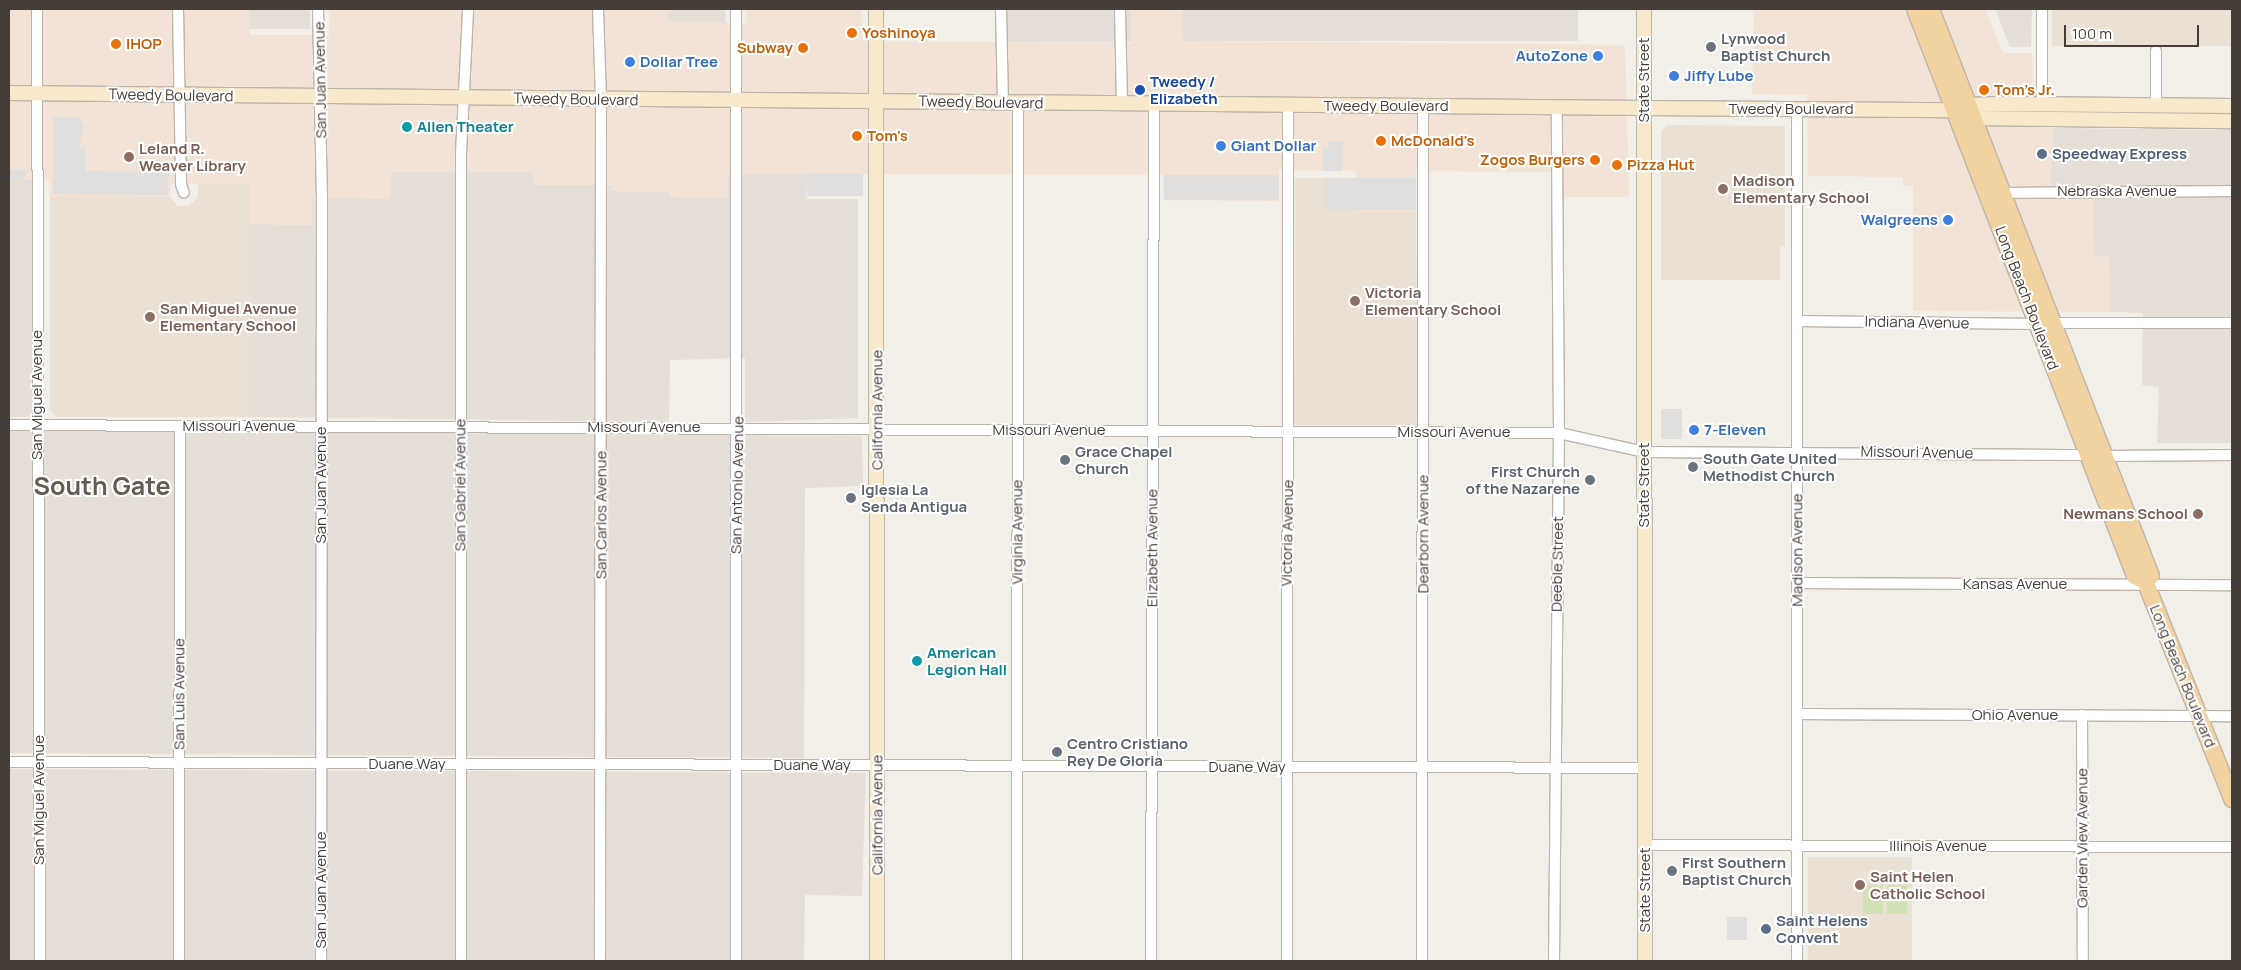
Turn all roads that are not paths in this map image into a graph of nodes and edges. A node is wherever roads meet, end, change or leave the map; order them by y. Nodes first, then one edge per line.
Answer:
1 (37, 9) edge
2 (178, 9) edge
3 (318, 9) edge
4 (468, 9) edge
5 (598, 9) edge
6 (736, 9) edge
7 (876, 9) edge
8 (1001, 9) edge
9 (1120, 9) edge
10 (1644, 9) edge
11 (1914, 9) edge
12 (1931, 9) edge
13 (2042, 9) edge
14 (2156, 51) dead end
15 (9, 93) edge
16 (40, 94) junction
17 (180, 95) junction
18 (321, 96) junction
19 (464, 98) junction
20 (601, 100) junction
21 (738, 100) junction
22 (878, 101) junction
23 (1003, 102) junction
24 (1018, 102) junction
25 (1122, 104) junction
26 (2042, 104) junction
27 (1154, 105) junction
28 (1288, 105) junction
29 (1423, 106) junction
30 (2156, 106) junction
31 (2232, 106) edge
32 (1557, 107) junction
33 (1644, 108) junction
34 (1798, 109) junction
35 (1965, 111) junction
36 (2232, 121) edge
37 (2232, 191) edge
38 (184, 193) dead end
39 (2003, 193) junction
40 (1797, 321) junction
41 (2053, 323) junction
42 (2232, 323) edge
43 (2037, 324) junction
44 (9, 425) edge
45 (37, 425) junction
46 (180, 426) junction
47 (321, 426) junction
48 (460, 427) junction
49 (738, 427) junction
50 (601, 428) junction
51 (877, 429) junction
52 (1017, 430) junction
53 (1152, 431) junction
54 (1289, 432) junction
55 (1424, 432) junction
56 (1559, 433) junction
57 (1797, 450) junction
58 (1644, 452) junction
59 (2088, 455) junction
60 (2232, 455) edge
61 (2105, 456) junction
62 (1797, 583) junction
63 (2146, 584) junction
64 (2232, 585) edge
65 (1798, 714) junction
66 (2082, 716) junction
67 (2199, 716) junction
68 (2232, 716) edge
69 (9, 762) edge
70 (39, 762) junction
71 (180, 763) junction
72 (322, 763) junction
73 (460, 764) junction
74 (600, 764) junction
75 (736, 765) junction
76 (877, 766) junction
77 (1017, 766) junction
78 (1153, 766) junction
79 (1286, 767) junction
80 (1422, 767) junction
81 (1554, 768) junction
82 (1644, 768) junction
83 (2232, 799) edge
84 (1644, 845) junction
85 (1797, 846) junction
86 (2082, 846) junction
87 (2232, 847) edge
88 (40, 961) edge
89 (179, 961) edge
90 (321, 961) edge
91 (461, 961) edge
92 (600, 961) edge
93 (736, 961) edge
94 (877, 961) edge
95 (1017, 961) edge
96 (1151, 961) edge
97 (1287, 961) edge
98 (1422, 961) edge
99 (1554, 961) edge
100 (1645, 961) edge
101 (1797, 961) edge
102 (2083, 961) edge

1 - 16 street, San Miguel Avenue
2 - 17 street
3 - 18 street, San Juan Avenue
4 - 19 street, San Gabriel Avenue
5 - 20 street, San Carlos Avenue
6 - 21 street, San Antonio Avenue
7 - 22 main road, California Avenue
8 - 23 street
9 - 25 street
10 - 33 main road, State Street
11 - 35 main road, Long Beach Boulevard
12 - 35 main road, Long Beach Boulevard
13 - 26 street
14 - 30 street
15 - 16 main road, Tweedy Boulevard
16 - 17 main road, Tweedy Boulevard
16 - 45 street, San Miguel Avenue
17 - 18 main road, Tweedy Boulevard
17 - 38 street
18 - 19 main road, Tweedy Boulevard
18 - 47 street, San Juan Avenue
19 - 20 main road, Tweedy Boulevard
19 - 48 street, San Gabriel Avenue
20 - 21 main road, Tweedy Boulevard
20 - 50 street, San Carlos Avenue
21 - 22 main road, Tweedy Boulevard
21 - 49 street, San Antonio Avenue
22 - 23 main road, Tweedy Boulevard
22 - 51 main road, California Avenue
23 - 24 main road, Tweedy Boulevard
24 - 25 main road, Tweedy Boulevard
24 - 52 street, Virginia Avenue
25 - 27 main road, Tweedy Boulevard
26 - 30 main road, Tweedy Boulevard
26 - 35 main road, Tweedy Boulevard
27 - 28 main road, Tweedy Boulevard
27 - 53 street, Elizabeth Avenue
28 - 29 main road, Tweedy Boulevard
28 - 54 street, Victoria Avenue
29 - 32 main road, Tweedy Boulevard
29 - 55 street, Dearborn Avenue
30 - 31 main road, Tweedy Boulevard
32 - 33 main road, Tweedy Boulevard
32 - 56 street, Deeble Street
33 - 34 main road, Tweedy Boulevard
33 - 58 main road, State Street
34 - 35 main road, Tweedy Boulevard
34 - 40 street, Madison Avenue
35 - 36 main road, Tweedy Boulevard
35 - 39 main road, Long Beach Boulevard
35 - 43 main road, Long Beach Boulevard
37 - 39 street, Nebraska Avenue
39 - 41 main road, Long Beach Boulevard
40 - 43 street, Indiana Avenue
40 - 57 street, Madison Avenue
41 - 42 street
41 - 61 main road, Long Beach Boulevard
43 - 59 main road, Long Beach Boulevard
44 - 45 street, Missouri Avenue
45 - 46 street, Missouri Avenue
45 - 70 street, San Miguel Avenue
46 - 47 street, Missouri Avenue
46 - 71 street, San Luis Avenue
47 - 48 street, Missouri Avenue
47 - 72 street, San Juan Avenue
48 - 50 street, Missouri Avenue
48 - 73 street, San Gabriel Avenue
49 - 50 street, Missouri Avenue
49 - 51 street, Missouri Avenue
49 - 75 street, San Antonio Avenue
50 - 74 street, San Carlos Avenue
51 - 52 street, Missouri Avenue
51 - 76 main road, California Avenue
52 - 53 street, Missouri Avenue
52 - 77 street, Virginia Avenue
53 - 54 street, Missouri Avenue
53 - 78 street, Elizabeth Avenue
54 - 55 street, Missouri Avenue
54 - 79 street, Victoria Avenue
55 - 56 street, Missouri Avenue
55 - 80 street, Dearborn Avenue
56 - 58 street, Missouri Avenue
56 - 81 street, Deeble Street
57 - 58 street, Missouri Avenue
57 - 59 street, Missouri Avenue
57 - 62 street, Madison Avenue
58 - 82 main road, State Street
59 - 63 main road, Long Beach Boulevard
60 - 61 street
61 - 63 main road, Long Beach Boulevard
62 - 63 street, Kansas Avenue
62 - 65 street, Madison Avenue
63 - 64 street, Kansas Avenue
63 - 67 main road, Long Beach Boulevard
65 - 66 street, Ohio Avenue
65 - 85 street, Madison Avenue
66 - 67 street, Ohio Avenue
66 - 86 street, Garden View Avenue
67 - 68 street, Ohio Avenue
67 - 83 main road, Long Beach Boulevard
69 - 70 street, Duane Way
70 - 71 street, Duane Way
70 - 88 street, San Miguel Avenue
71 - 72 street, Duane Way
71 - 89 street, San Luis Avenue
72 - 73 street, Duane Way
72 - 90 street, San Juan Avenue
73 - 74 street, Duane Way
73 - 91 street, San Gabriel Avenue
74 - 75 street, Duane Way
74 - 92 street, San Carlos Avenue
75 - 76 street, Duane Way
75 - 93 street, San Antonio Avenue
76 - 77 street, Duane Way
76 - 94 main road, California Avenue
77 - 78 street, Duane Way
77 - 95 street, Virginia Avenue
78 - 79 street, Duane Way
78 - 96 street, Elizabeth Avenue
79 - 80 street, Duane Way
79 - 97 street, Victoria Avenue
80 - 81 street, Duane Way
80 - 98 street, Dearborn Avenue
81 - 82 street, Duane Way
81 - 99 street, Deeble Street
82 - 84 main road, State Street
84 - 85 street, Illinois Avenue
84 - 100 main road, State Street
85 - 86 street, Illinois Avenue
85 - 101 street, Madison Avenue
86 - 87 street, Illinois Avenue
86 - 102 street, Garden View Avenue

